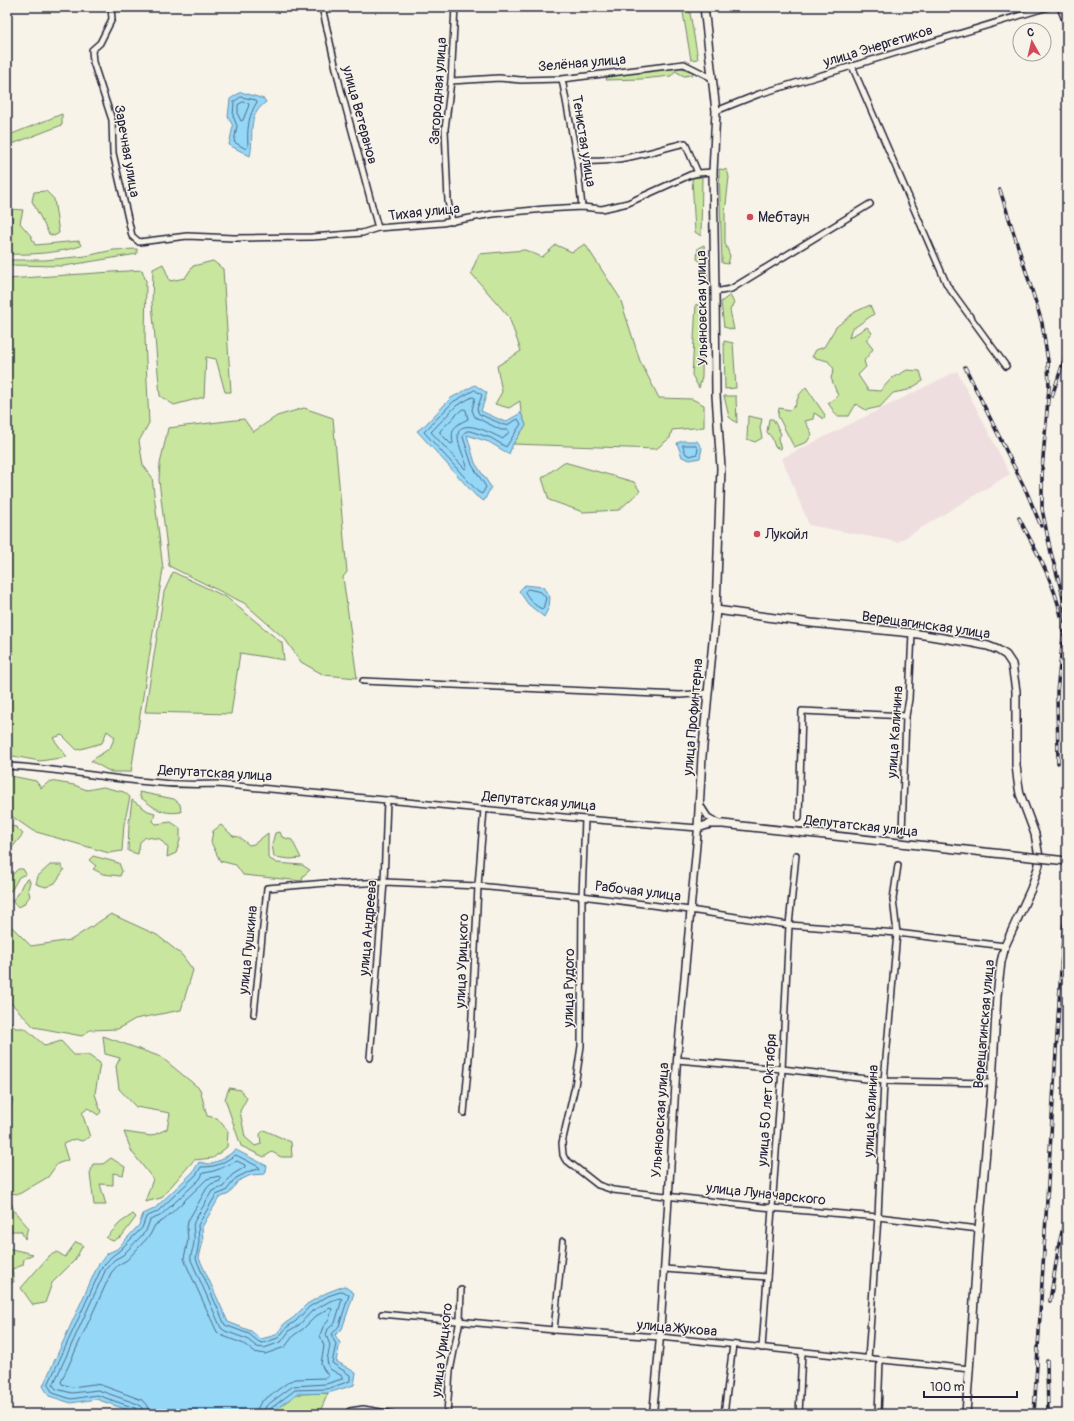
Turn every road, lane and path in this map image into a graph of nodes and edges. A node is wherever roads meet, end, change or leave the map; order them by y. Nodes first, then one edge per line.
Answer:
1 (111, 7) edge
2 (322, 7) edge
3 (455, 7) edge
4 (704, 7) edge
5 (1048, 7) edge
6 (1060, 7) edge
7 (1067, 25) edge
8 (852, 66) junction
9 (562, 78) junction
10 (712, 78) junction
11 (451, 81) junction
12 (716, 111) junction
13 (577, 160) junction
14 (713, 172) junction
15 (698, 173) junction
16 (870, 204) dead end
17 (582, 207) junction
18 (452, 222) junction
19 (378, 228) junction
20 (132, 236) joint
21 (715, 292) junction
22 (1006, 366) dead end
23 (716, 610) junction
24 (912, 634) junction
25 (363, 681) dead end
26 (708, 693) junction
27 (906, 716) junction
28 (7, 766) edge
29 (387, 800) junction
30 (698, 802) junction
31 (484, 809) junction
32 (799, 818) dead end
33 (585, 819) junction
34 (723, 824) junction
35 (698, 828) junction
36 (902, 833) dead end
37 (796, 855) dead end
38 (1067, 861) edge
39 (898, 865) dead end
40 (384, 882) junction
41 (478, 886) junction
42 (267, 888) joint
43 (582, 896) junction
44 (690, 910) junction
45 (789, 925) junction
46 (897, 933) junction
47 (1005, 946) junction
48 (254, 1014) dead end
49 (370, 1058) dead end
50 (677, 1060) junction
51 (782, 1069) junction
52 (884, 1081) junction
53 (992, 1083) junction
54 (464, 1113) dead end
55 (563, 1155) joint
56 (669, 1195) junction
57 (772, 1208) junction
58 (878, 1217) junction
59 (979, 1229) junction
60 (563, 1241) dead end
61 (665, 1269) junction
62 (767, 1277) junction
63 (461, 1290) dead end
64 (382, 1314) dead end
65 (460, 1320) junction
66 (554, 1330) junction
67 (660, 1337) junction
68 (733, 1345) junction
69 (762, 1348) junction
70 (802, 1352) junction
71 (868, 1359) junction
72 (880, 1360) junction
73 (970, 1369) junction
74 (349, 1412) edge
75 (393, 1414) edge
76 (447, 1414) edge
77 (653, 1414) edge
78 (724, 1414) edge
79 (799, 1414) edge
80 (878, 1414) edge
81 (966, 1414) edge

1 - 20 street, Заречная улица
2 - 19 street, улица Ветеранов
3 - 11 street, Загородная улица
4 - 10 main road, Ульяновская улица
5 - 8 street, улица Энергетиков
6 - 7 street
8 - 12 street, улица Энергетиков
8 - 22 street
9 - 10 street, Зелёная улица
9 - 11 street, Зелёная улица
9 - 13 street, Тенистая улица
10 - 12 main road, Ульяновская улица
11 - 18 street, Загородная улица
12 - 14 main road, Ульяновская улица
13 - 15 street
13 - 17 street, Тенистая улица
14 - 15 street, Тихая улица
14 - 21 main road, Ульяновская улица
15 - 17 street, Тихая улица
16 - 21 street
17 - 18 street, Тихая улица
18 - 19 street, Тихая улица
19 - 20 street, Тихая улица
21 - 23 main road, Ульяновская улица
23 - 24 main road, Верещагинская улица
23 - 26 main road, улица Профинтерна
24 - 27 street, улица Калинина
24 - 47 main road, Верещагинская улица
25 - 26 street
26 - 30 main road, улица Профинтерна
27 - 32 street
27 - 36 street, улица Калинина
28 - 29 street, Депутатская улица
29 - 31 street, Депутатская улица
29 - 40 street, улица Андреева
30 - 34 street
30 - 35 main road, улица Профинтерна
31 - 33 street, Депутатская улица
31 - 41 street, улица Урицкого
33 - 35 street, Депутатская улица
33 - 43 street, улица Рудого
34 - 35 main road, Депутатская улица
34 - 38 main road, Депутатская улица, bridge
35 - 44 street, Ульяновская улица
37 - 45 street, улица 50 лет Октября
39 - 46 street, улица Калинина
40 - 41 street, Рабочая улица
40 - 42 street, Рабочая улица
40 - 49 street, улица Андреева
41 - 43 street, Рабочая улица
41 - 54 street, улица Урицкого
42 - 48 street, улица Пушкина
43 - 44 street, Рабочая улица
43 - 55 street, улица Рудого
44 - 45 street, Рабочая улица
44 - 50 street, Ульяновская улица
45 - 46 street, Рабочая улица
45 - 51 street, улица 50 лет Октября
46 - 47 street, Рабочая улица
46 - 52 street, улица Калинина
47 - 53 main road, Верещагинская улица
50 - 51 street
50 - 56 street, Ульяновская улица
51 - 52 street
51 - 57 street, улица 50 лет Октября
52 - 53 street
52 - 58 street, улица Калинина
53 - 59 main road, Верещагинская улица
55 - 56 street, улица Луначарского
56 - 57 street, улица Луначарского
56 - 61 street, Ульяновская улица
57 - 58 street, улица Луначарского
57 - 62 street, улица 50 лет Октября
58 - 59 street, улица Луначарского
58 - 71 street, улица Калинина
59 - 73 main road, Верещагинская улица
60 - 66 street
61 - 62 street
61 - 67 street, Ульяновская улица
62 - 69 street, улица 50 лет Октября
63 - 65 street, улица Урицкого
64 - 65 street, улица Жукова
65 - 66 street, улица Жукова
65 - 76 street, улица Урицкого
66 - 67 street, улица Жукова
67 - 68 street, улица Жукова
67 - 77 street, Ульяновская улица
68 - 69 street, улица Жукова
68 - 78 street
69 - 70 street, улица Жукова
70 - 71 street, улица Жукова
70 - 79 street
71 - 72 street, улица Жукова
72 - 73 street, улица Жукова
72 - 80 street
73 - 81 main road, Верещагинская улица
74 - 75 street

